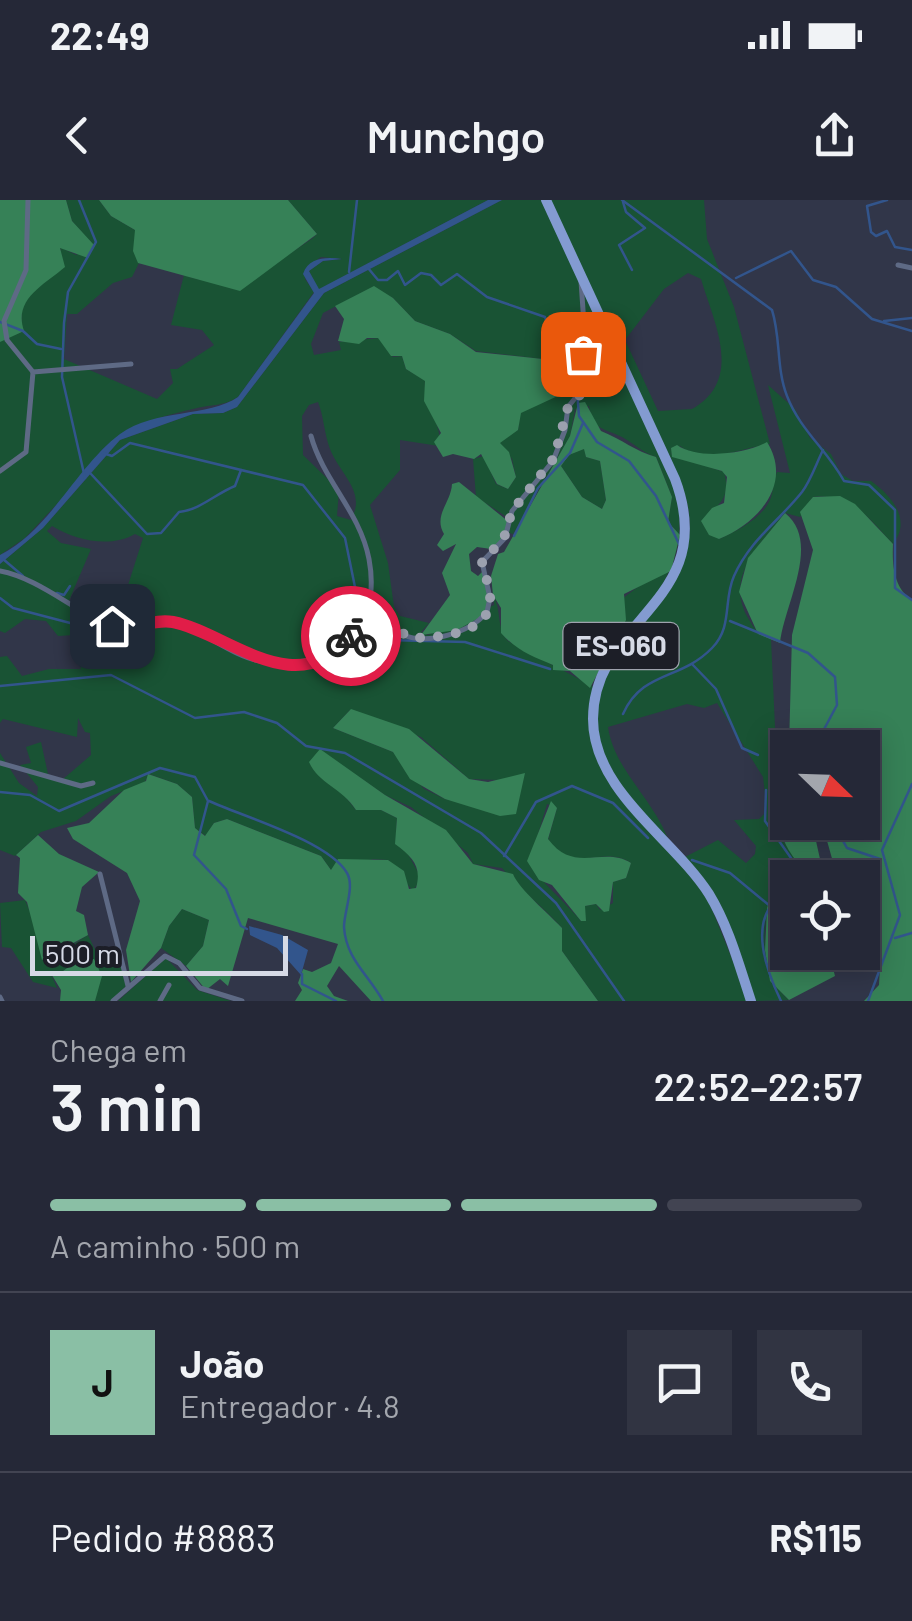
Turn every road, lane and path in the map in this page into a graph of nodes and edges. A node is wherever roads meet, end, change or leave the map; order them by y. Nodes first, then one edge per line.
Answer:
1 (28, 200) edge
2 (546, 200) edge
3 (898, 265) dead end
4 (912, 268) edge
5 (583, 279) junction
6 (130, 364) dead end
7 (33, 372) junction
8 (311, 436) dead end
9 (0, 472) edge
10 (0, 571) edge
11 (369, 611) junction
12 (0, 763) edge
13 (93, 784) dead end
14 (100, 874) dead end
15 (169, 985) dead end
16 (128, 986) junction
17 (112, 1001) edge
18 (160, 1001) edge
19 (242, 1001) edge
20 (750, 1001) edge

1 - 7 street
2 - 5 main road, ES-060
3 - 4 street
5 - 11 street
5 - 20 main road, ES-060
6 - 7 street
7 - 9 street
8 - 11 street
10 - 11 street
12 - 13 street
14 - 16 street
15 - 18 street
16 - 17 street
16 - 19 street

